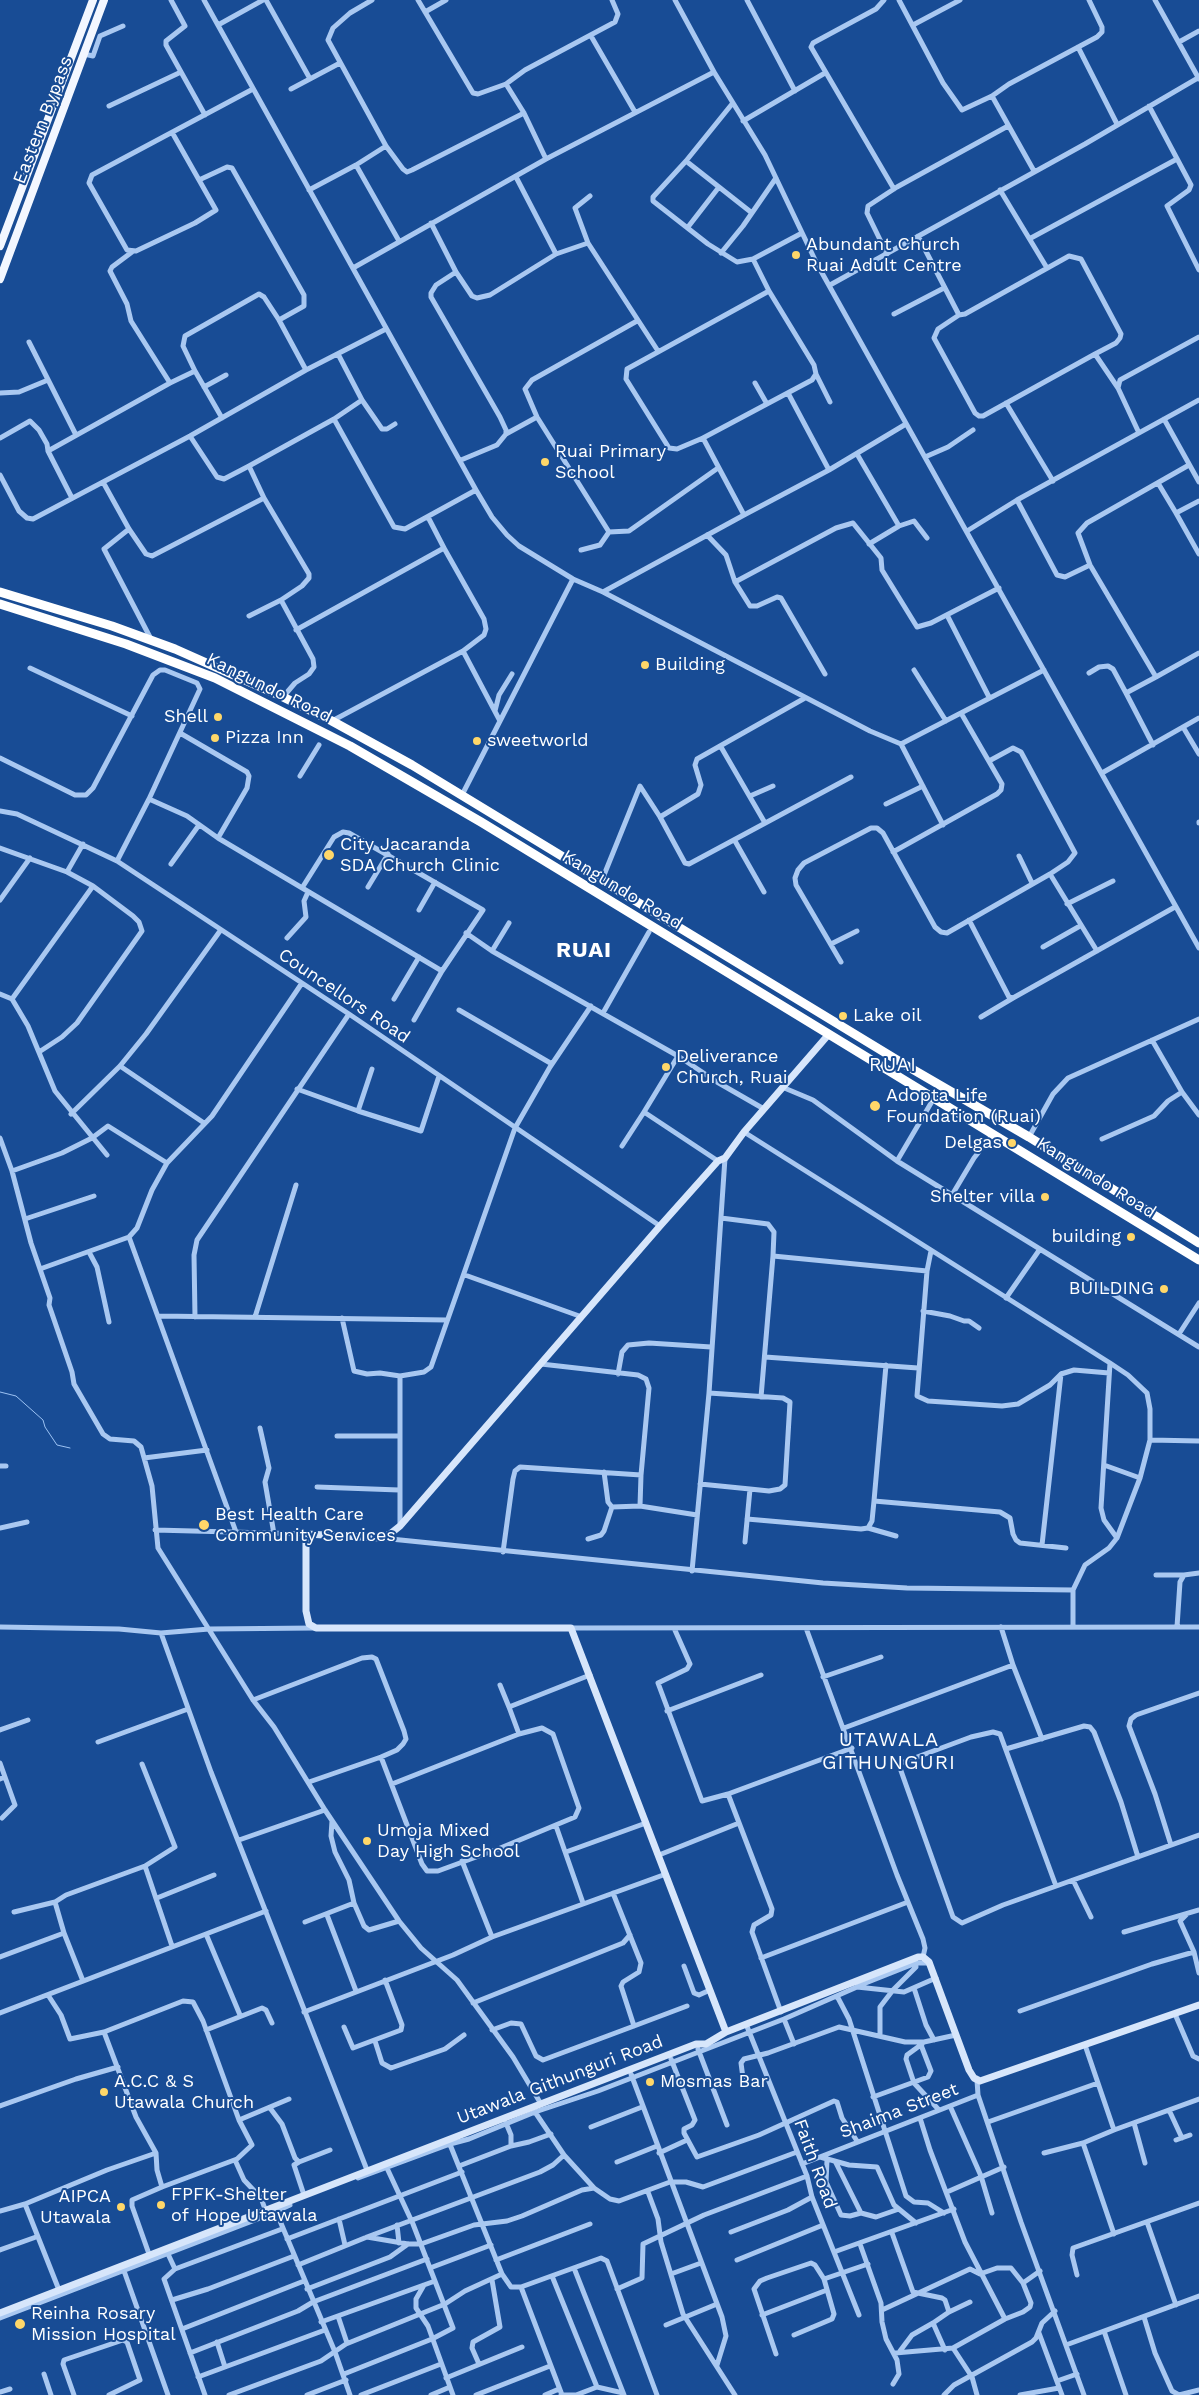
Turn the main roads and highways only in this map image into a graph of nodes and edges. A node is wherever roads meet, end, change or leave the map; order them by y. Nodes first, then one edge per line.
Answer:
1 (93, 0) edge
2 (104, 0) edge
3 (63, 79) junction
4 (73, 83) junction
5 (0, 246) edge
6 (0, 279) edge
7 (0, 592) edge
8 (0, 604) edge
9 (127, 632) junction
10 (126, 644) junction
11 (191, 656) junction
12 (186, 667) junction
13 (220, 668) junction
14 (215, 678) junction
15 (1004, 1122) junction
16 (994, 1134) junction
17 (1199, 1243) edge
18 (1199, 1260) edge

1 - 3 main road, Eastern Bypass
2 - 4 main road, Eastern Bypass
3 - 4 main road
3 - 5 main road, Eastern Bypass
4 - 6 main road, Eastern Bypass
7 - 9 highway, Kangundo Road
8 - 10 highway, Kangundo Road
9 - 10 highway
9 - 11 highway, Kangundo Road
10 - 12 highway, Kangundo Road
11 - 12 highway
11 - 13 highway, Kangundo Road
12 - 14 highway, Kangundo Road
13 - 14 highway
13 - 15 highway, Kangundo Road
14 - 16 highway, Kangundo Road
15 - 16 highway
15 - 17 highway, Kangundo Road
16 - 18 highway, Kangundo Road

